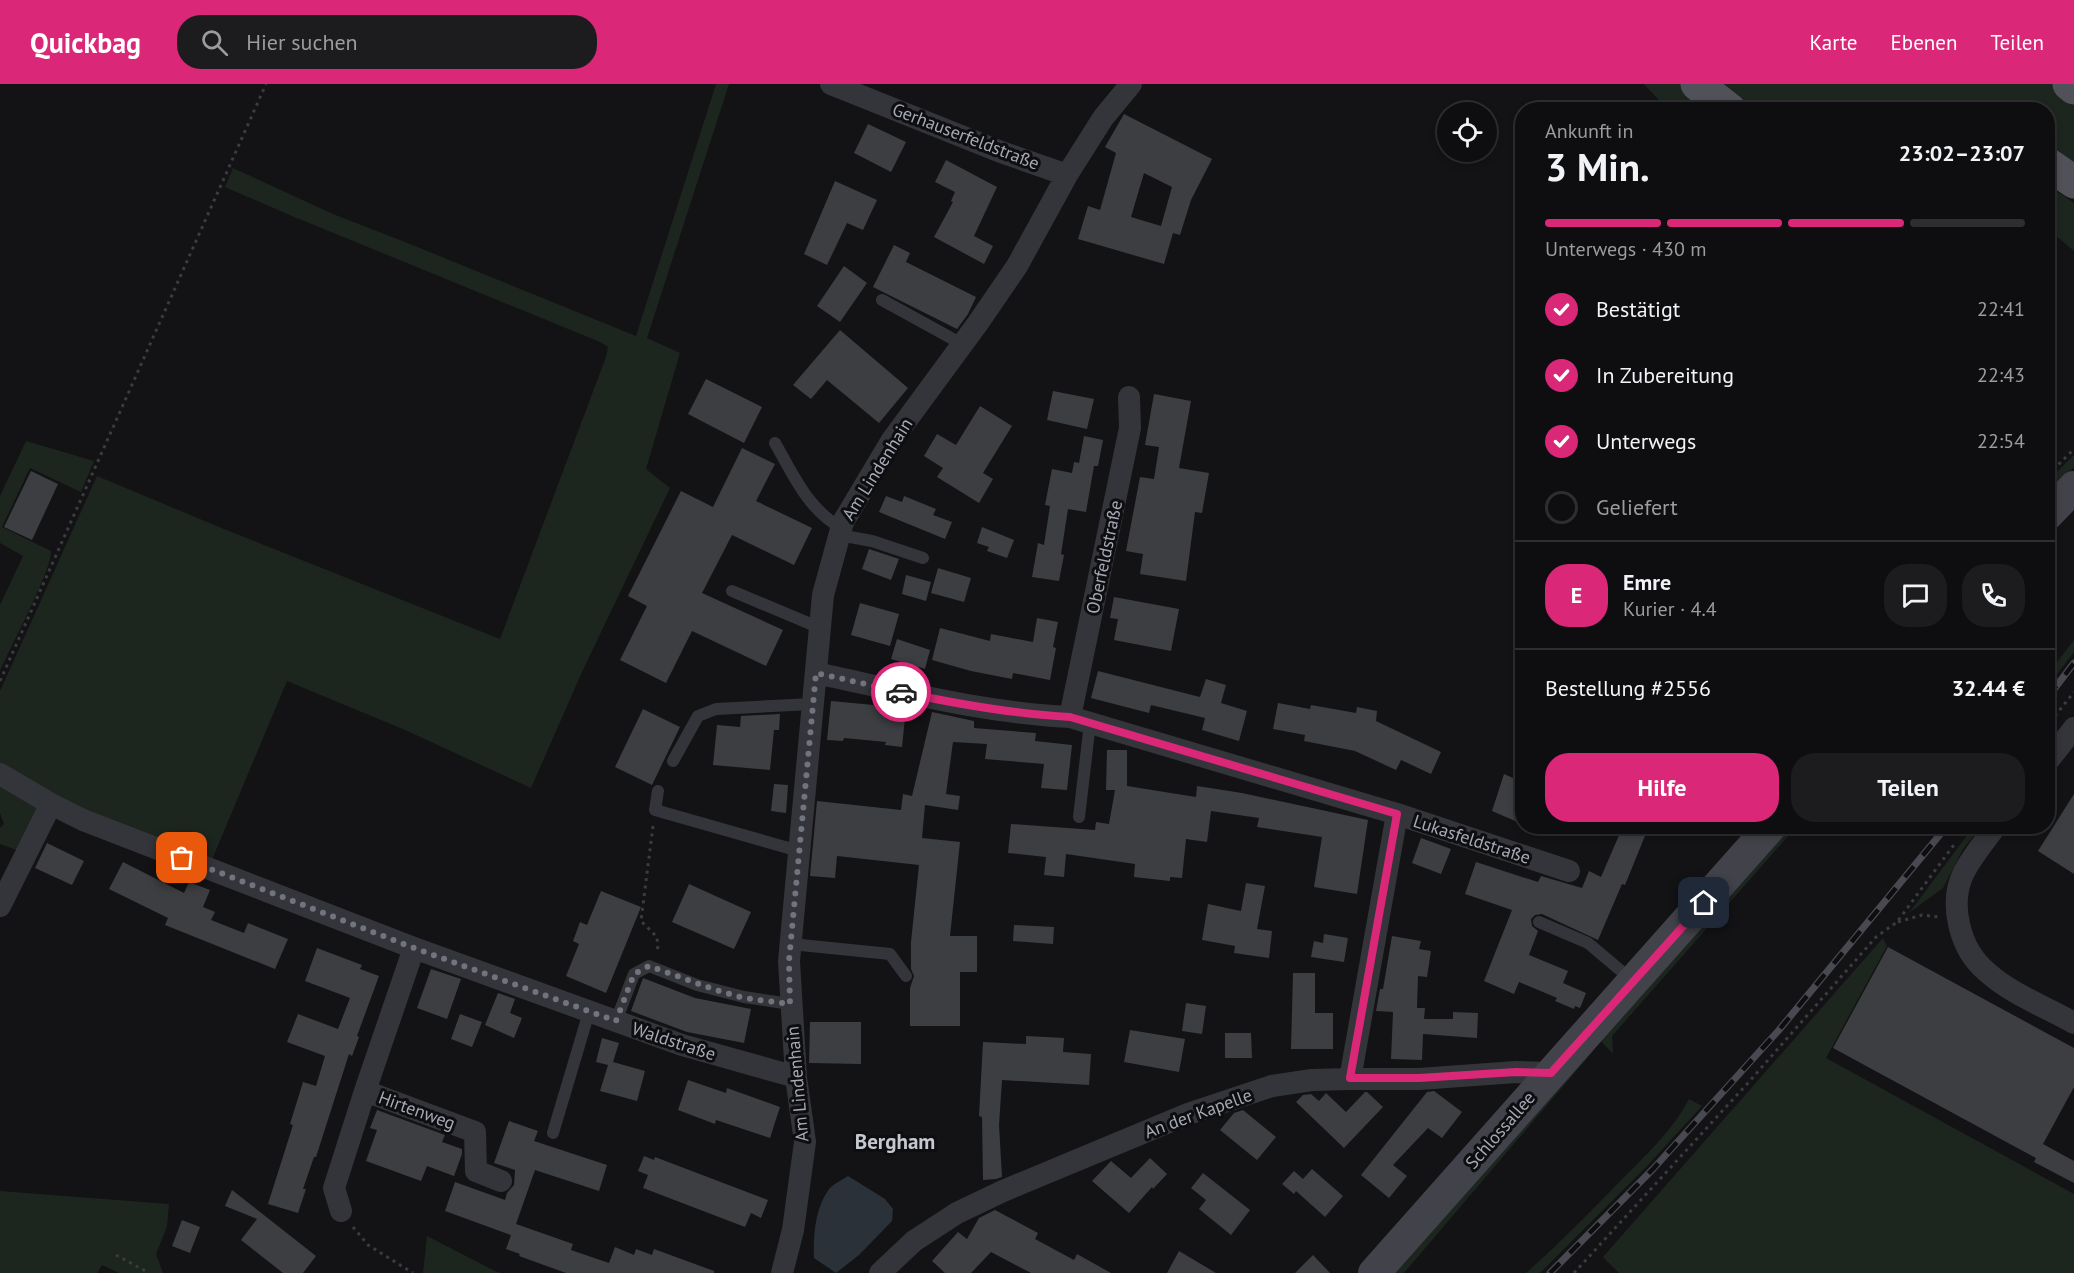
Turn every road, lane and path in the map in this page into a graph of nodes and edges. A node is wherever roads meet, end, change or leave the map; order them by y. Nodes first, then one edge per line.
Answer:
1 (266, 84) edge
2 (831, 84) edge
3 (1131, 84) edge
4 (1697, 84) edge
5 (2069, 84) edge
6 (2074, 88) edge
7 (1720, 102) edge
8 (2055, 169) edge
9 (1067, 175) junction
10 (2074, 182) edge
11 (882, 300) dead end
12 (962, 344) junction
13 (1129, 397) dead end
14 (775, 443) dead end
15 (2074, 449) edge
16 (2055, 468) edge
17 (2074, 487) edge
18 (2055, 507) edge
19 (840, 532) junction
20 (923, 558) dead end
21 (732, 591) dead end
22 (820, 628) junction
23 (816, 673) junction
24 (0, 681) edge
25 (2074, 692) edge
26 (813, 704) junction
27 (2055, 716) edge
28 (1080, 720) junction
29 (2074, 728) edge
30 (2055, 752) edge
31 (673, 760) dead end
32 (0, 774) edge
33 (658, 791) dead end
34 (51, 804) junction
35 (655, 810) junction
36 (1397, 814) junction
37 (1079, 817) dead end
38 (1765, 834) edge
39 (1990, 834) edge
40 (1961, 836) dead end
41 (798, 851) junction
42 (1569, 871) dead end
43 (0, 906) edge
44 (1539, 922) dead end
45 (1897, 922) junction
46 (1959, 926) junction
47 (791, 944) junction
48 (414, 948) junction
49 (658, 969) junction
50 (906, 976) dead end
51 (1634, 982) junction
52 (790, 1004) junction
53 (589, 1011) junction
54 (616, 1021) junction
55 (2074, 1023) edge
56 (1551, 1073) junction
57 (796, 1077) junction
58 (1350, 1078) junction
59 (364, 1091) junction
60 (553, 1133) dead end
61 (501, 1181) dead end
62 (341, 1211) joint
63 (116, 1255) dead end
64 (149, 1273) edge
65 (413, 1273) edge
66 (782, 1273) edge
67 (880, 1273) edge
68 (1374, 1273) edge
69 (1574, 1273) edge

1 - 24 path
2 - 9 street, Gerhauserfeldstraße
3 - 9 street, Am Lindenhain
4 - 7 main road
5 - 6 main road
8 - 10 main road
9 - 12 street, Am Lindenhain
11 - 12 lane
12 - 19 street, Am Lindenhain
13 - 28 street, Oberfeldstraße
14 - 19 lane
15 - 16 path
17 - 18 main road
19 - 20 lane
19 - 22 street, Am Lindenhain
21 - 22 lane
22 - 23 street, Am Lindenhain
23 - 26 street, Am Lindenhain
23 - 28 street, Lukasfeldstraße
25 - 27 path
26 - 31 lane
26 - 41 street, Am Lindenhain
28 - 36 street, Lukasfeldstraße
28 - 37 lane
29 - 30 street
32 - 34 street, Waldstraße
33 - 35 lane
34 - 43 street
34 - 48 street, Waldstraße
35 - 41 lane
35 - 49 path
36 - 42 street, Lukasfeldstraße
36 - 58 street
38 - 51 main road, Schlossallee
39 - 46 street
40 - 45 path
41 - 47 street, Am Lindenhain
44 - 51 lane
45 - 46 path
45 - 69 path
46 - 55 street
47 - 50 lane
47 - 52 street, Am Lindenhain
48 - 53 street, Waldstraße
48 - 59 street, Hirtenweg
49 - 52 lane
49 - 54 lane
51 - 56 main road, Schlossallee
52 - 57 street, Am Lindenhain
53 - 54 street, Waldstraße
53 - 60 lane
54 - 57 street, Waldstraße
56 - 58 street, An der Kapelle
56 - 68 main road, Schlossallee
57 - 66 street, Am Lindenhain
58 - 67 street, An der Kapelle
59 - 61 street, Hirtenweg
59 - 62 street, Hirtenweg
62 - 65 path
63 - 64 path

